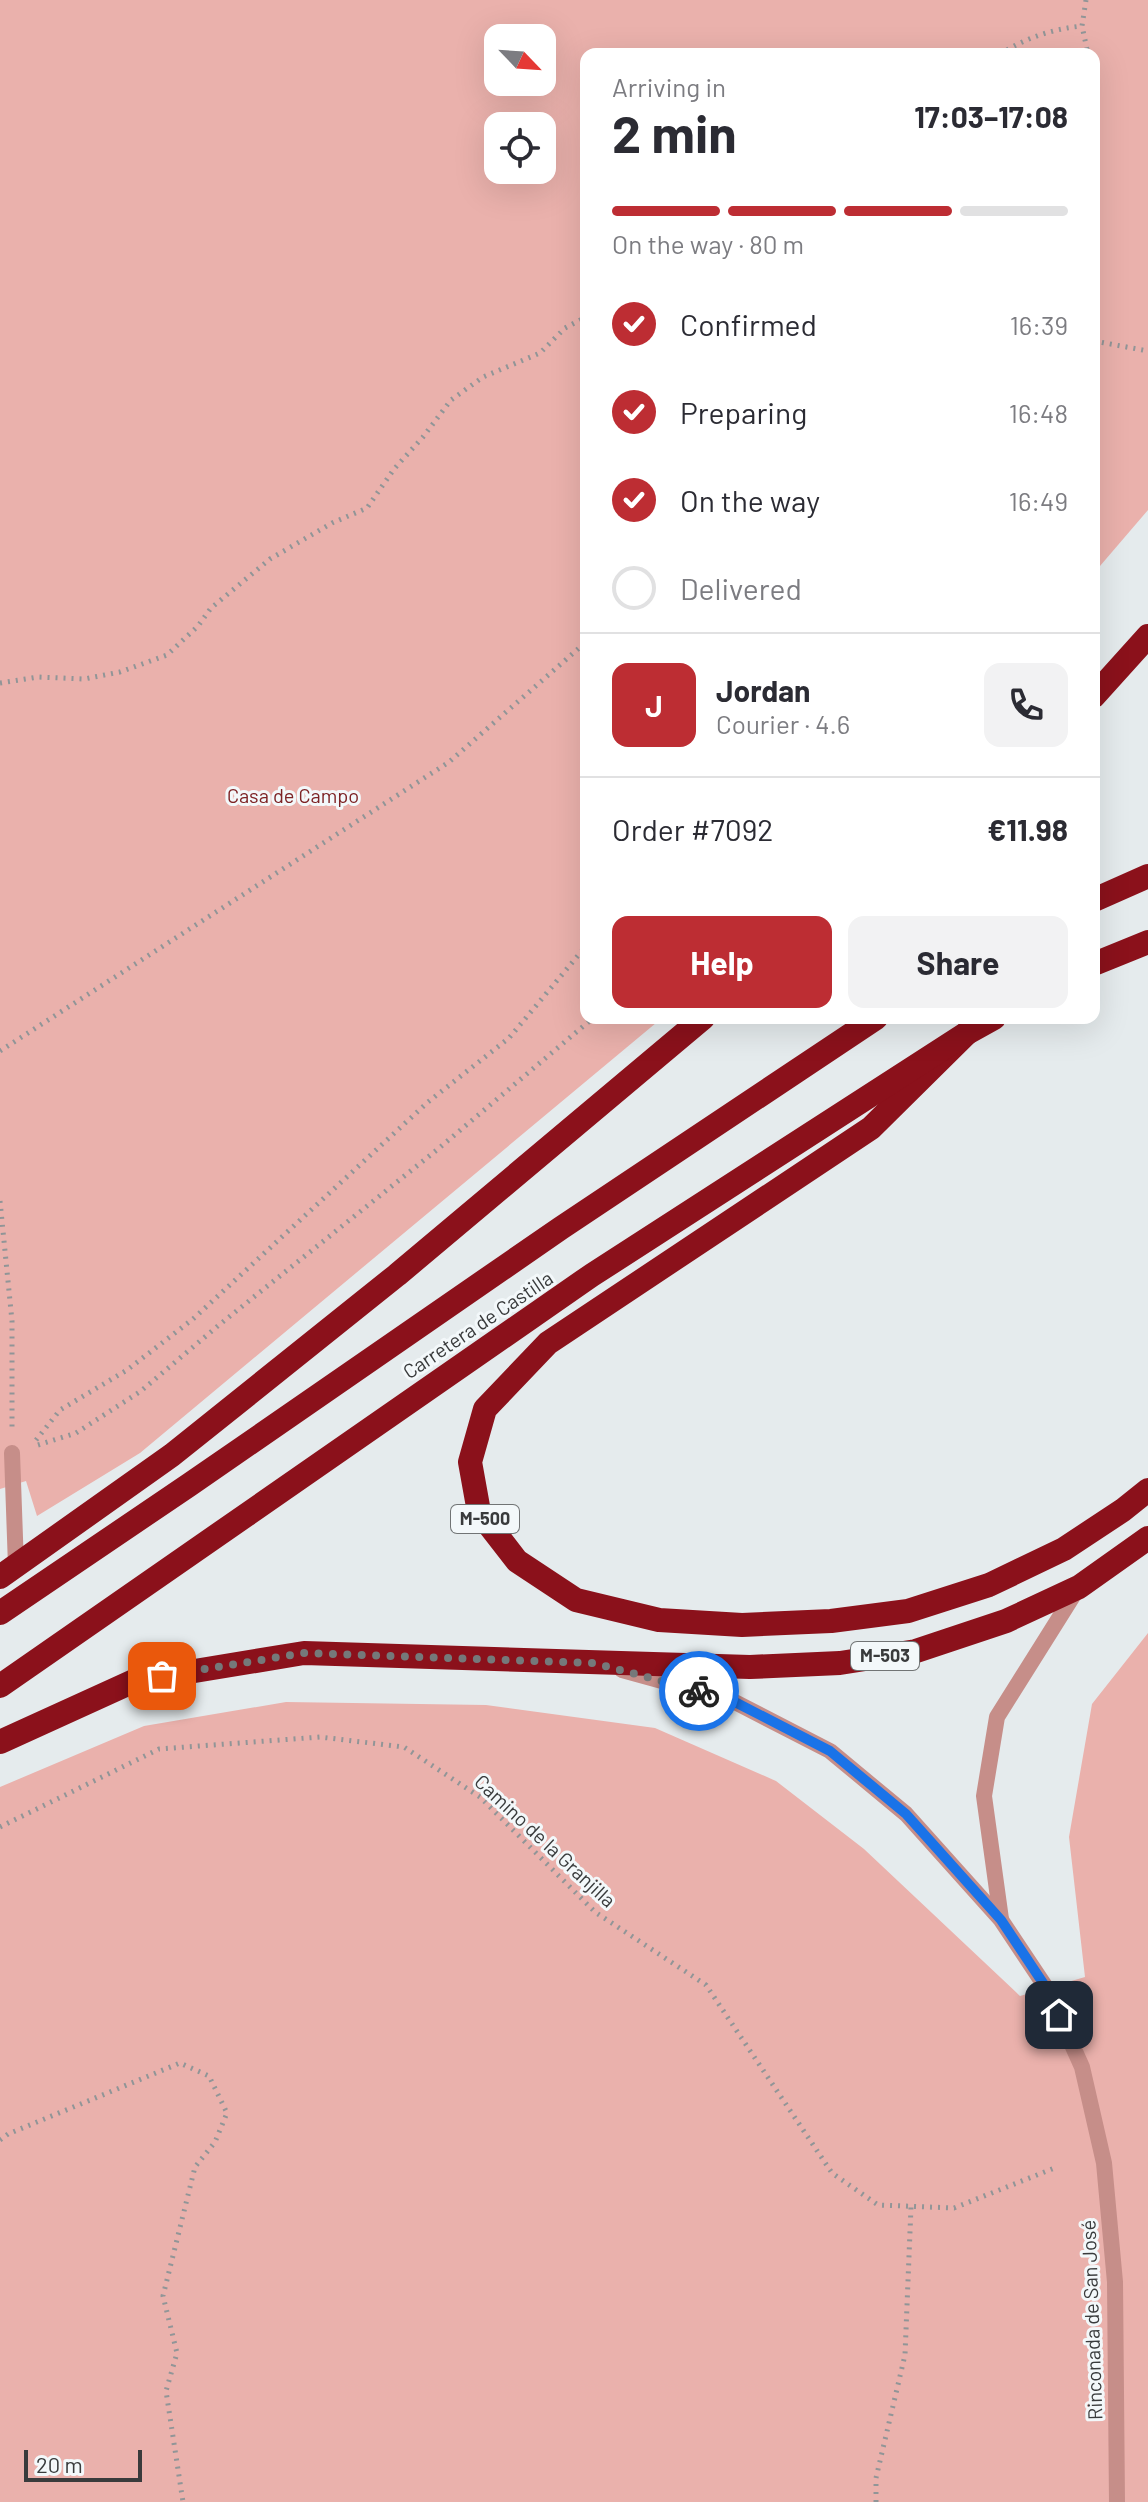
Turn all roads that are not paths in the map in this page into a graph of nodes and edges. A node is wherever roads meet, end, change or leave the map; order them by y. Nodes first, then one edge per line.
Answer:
1 (1148, 636) edge
2 (1100, 689) edge
3 (1148, 876) edge
4 (1100, 897) edge
5 (1148, 942) edge
6 (1100, 962) edge
7 (696, 1024) edge
8 (867, 1024) edge
9 (983, 1024) edge
10 (967, 1033) junction
11 (12, 1453) road end
12 (1148, 1490) edge
13 (1148, 1538) edge
14 (8, 1572) edge
15 (1079, 1587) junction
16 (0, 1613) edge
17 (594, 1663) junction
18 (0, 1686) edge
19 (0, 1742) edge
20 (1001, 1920) junction
21 (1117, 2502) edge

1 - 2 highway
3 - 4 highway
5 - 6 highway
7 - 14 highway
8 - 16 highway, Carretera de Castilla
9 - 10 highway, Carretera de Castilla / M-500
10 - 12 highway, M-500
10 - 18 highway, Carretera de Castilla / M-500
11 - 14 lane
13 - 15 highway, M-503
15 - 17 highway, M-503
15 - 20 lane
17 - 19 highway, M-503
17 - 20 lane, Rinconada de San José
20 - 21 lane, Rinconada de San José

